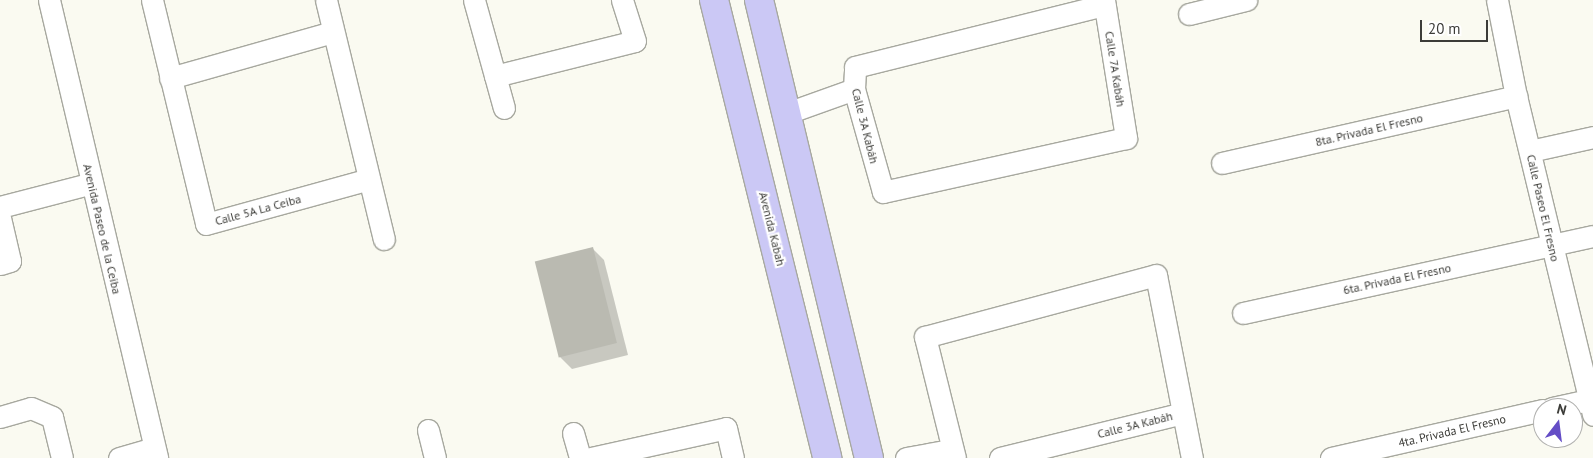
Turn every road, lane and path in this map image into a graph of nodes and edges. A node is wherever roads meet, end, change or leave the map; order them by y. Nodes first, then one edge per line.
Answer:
1 (49, 0) edge
2 (152, 0) edge
3 (326, 0) edge
4 (474, 0) edge
5 (622, 0) edge
6 (714, 0) edge
7 (759, 0) edge
8 (1246, 0) edge
9 (1498, 0) edge
10 (1104, 2) edge
11 (1189, 14) dead end
12 (334, 32) junction
13 (495, 76) junction
14 (170, 78) junction
15 (854, 89) junction
16 (1516, 96) junction
17 (504, 108) dead end
18 (787, 113) junction
19 (1593, 137) edge
20 (1126, 138) joint
21 (1530, 151) junction
22 (1222, 163) dead end
23 (369, 179) junction
24 (92, 183) junction
25 (0, 207) edge
26 (0, 218) edge
27 (1593, 236) edge
28 (384, 239) dead end
29 (1551, 246) junction
30 (0, 264) edge
31 (1243, 313) dead end
32 (1592, 404) edge
33 (1533, 412) edge
34 (1183, 413) junction
35 (0, 417) edge
36 (428, 430) dead end
37 (573, 433) dead end
38 (156, 453) edge
39 (953, 454) edge
40 (62, 458) edge
41 (119, 458) edge
42 (435, 458) edge
43 (580, 458) edge
44 (591, 458) edge
45 (733, 458) edge
46 (827, 458) edge
47 (869, 458) edge
48 (906, 458) edge
49 (1000, 458) edge
50 (1192, 458) edge
51 (1331, 458) edge

1 - 24 street, Avenida Paseo de la Ceiba
2 - 14 street, Calle 5A La Ceiba
3 - 12 street
4 - 13 street
5 - 13 street
6 - 46 main road, Avenida Kabah
7 - 18 main road
8 - 11 street
9 - 16 street, Calle Paseo El Fresno
10 - 15 street, Calle 3A Kabáh
10 - 20 street, Calle 7A Kabáh
12 - 14 street
12 - 23 street
13 - 17 street
14 - 23 street, Calle 5A La Ceiba
15 - 18 street
15 - 20 street, Calle 3A Kabáh
16 - 21 street, Calle Paseo El Fresno
16 - 22 street, 8ta. Privada El Fresno
18 - 47 main road
19 - 21 street
21 - 29 street, Calle Paseo El Fresno
23 - 28 street
24 - 25 street
24 - 38 street, Avenida Paseo de la Ceiba
26 - 30 street
27 - 29 street, 6ta. Privada El Fresno
29 - 31 street, 6ta. Privada El Fresno
29 - 32 street, Calle Paseo El Fresno
33 - 51 street, 4ta. Privada El Fresno
34 - 39 street, Calle 3A Kabáh
34 - 49 street, Calle 3A Kabáh
34 - 50 street, Calle 3A Kabáh
35 - 40 street
36 - 42 street
37 - 43 street
38 - 41 street
39 - 48 street, Calle 3A Kabáh
44 - 45 street

